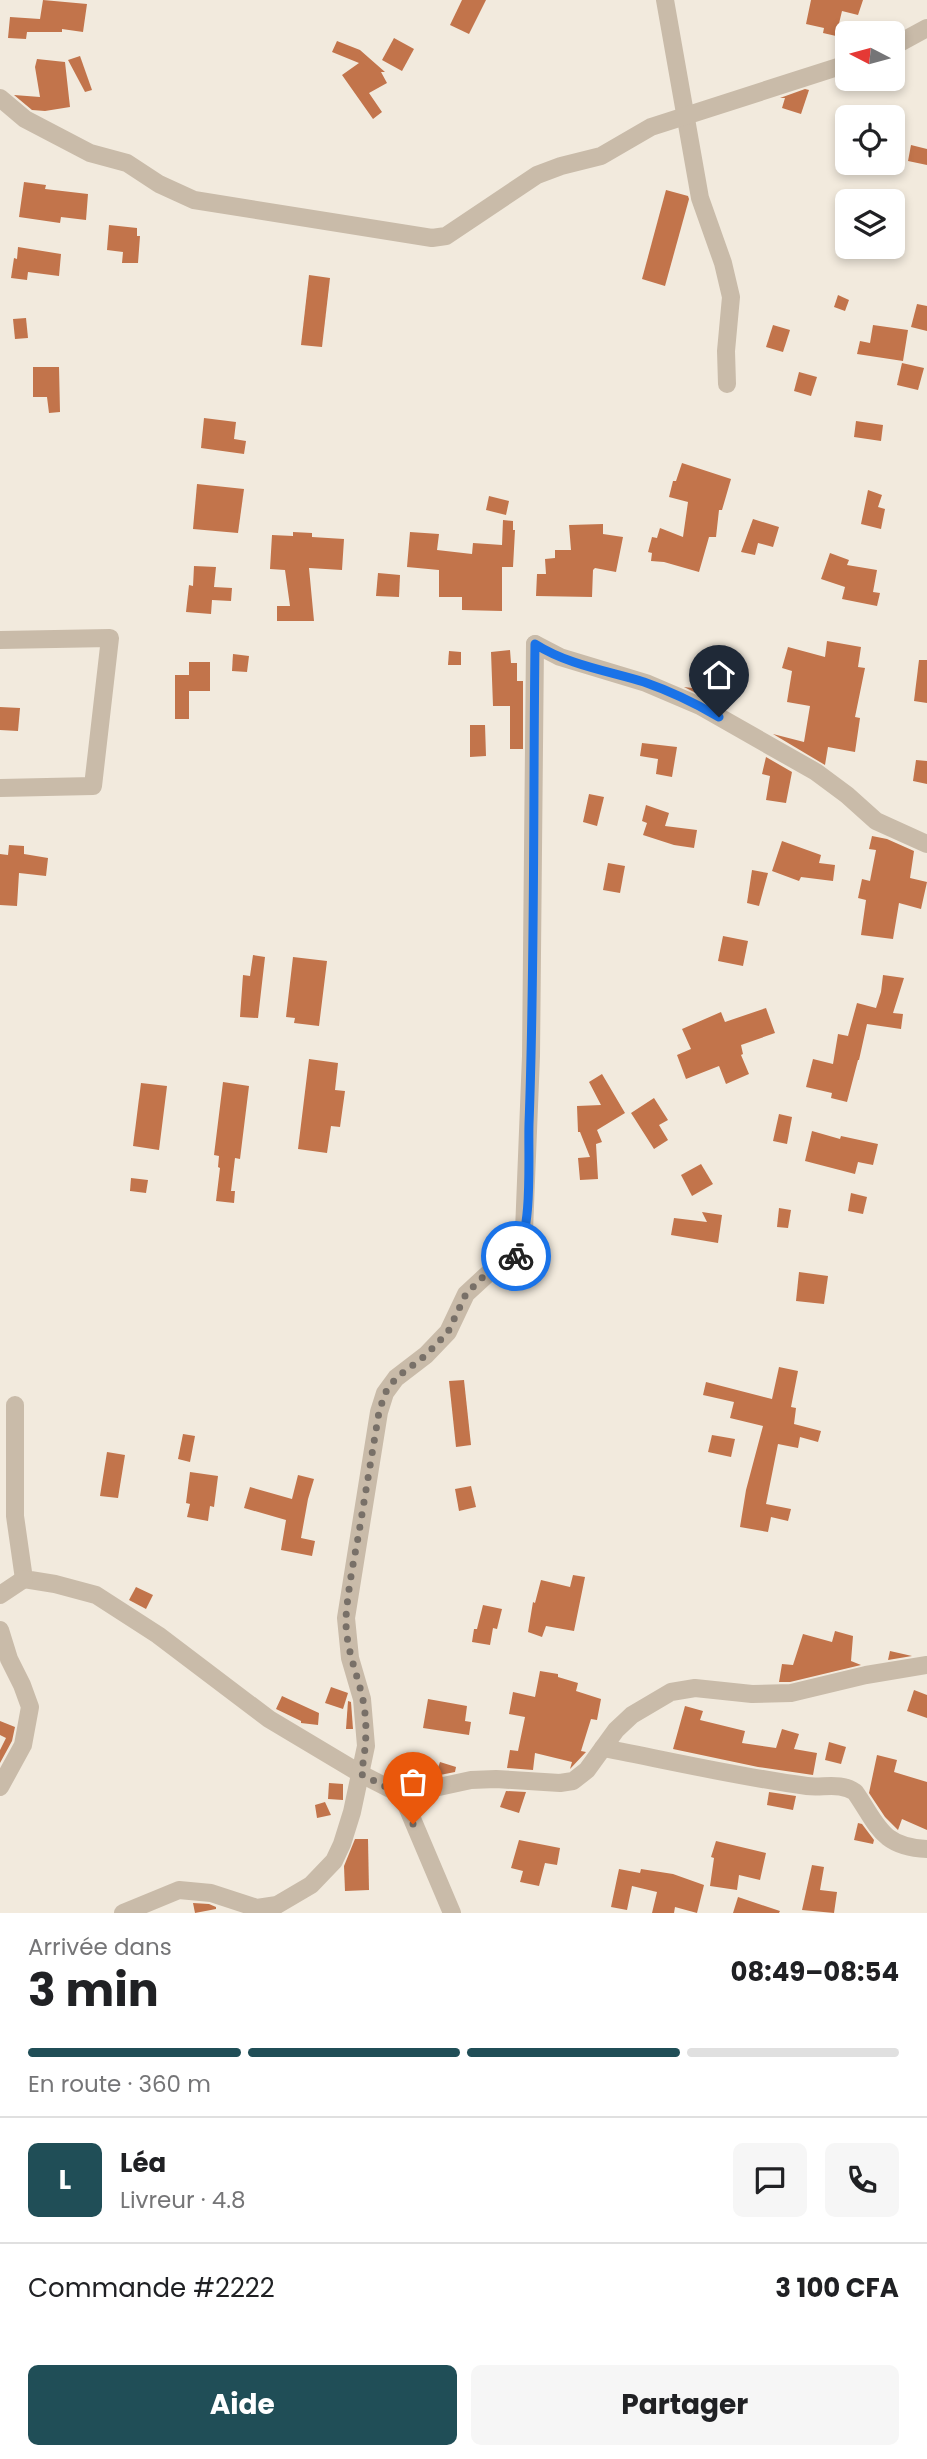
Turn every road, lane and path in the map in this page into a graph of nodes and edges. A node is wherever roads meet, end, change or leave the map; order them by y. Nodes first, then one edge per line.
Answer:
1 (665, 0) edge
2 (927, 28) edge
3 (905, 40) edge
4 (835, 68) edge
5 (0, 98) edge
6 (687, 117) junction
7 (727, 384) dead end
8 (0, 640) edge
9 (0, 788) edge
10 (927, 844) edge
11 (15, 1405) dead end
12 (24, 1578) junction
13 (0, 1595) edge
14 (0, 1630) edge
15 (927, 1665) edge
16 (603, 1748) junction
17 (361, 1774) junction
18 (0, 1787) edge
19 (402, 1795) junction
20 (927, 1849) edge
21 (123, 1913) edge
22 (452, 1913) edge

1 - 6 street
2 - 3 street
4 - 6 street
5 - 6 street
6 - 7 street
8 - 9 street
10 - 17 street
11 - 12 street
12 - 13 street
12 - 17 street
14 - 18 street
15 - 16 street
16 - 19 street
16 - 20 street
17 - 19 street
17 - 21 street
19 - 22 street

